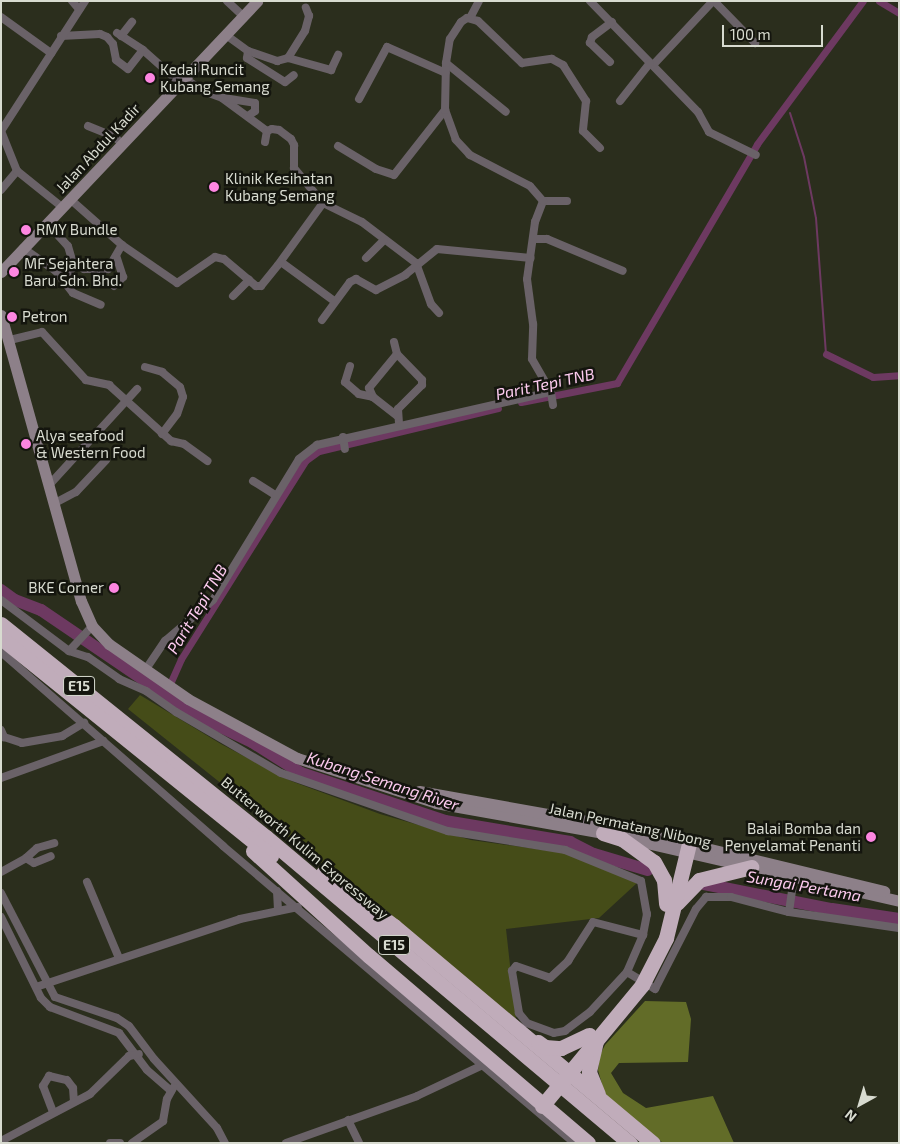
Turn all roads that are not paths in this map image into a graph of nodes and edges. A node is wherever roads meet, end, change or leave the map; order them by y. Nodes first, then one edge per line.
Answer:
1 (72, 1) edge
2 (85, 1) edge
3 (227, 1) edge
4 (258, 1) edge
5 (479, 1) edge
6 (590, 1) edge
7 (714, 1) edge
8 (306, 8) dead end
9 (79, 9) junction
10 (243, 16) junction
11 (1, 17) edge
12 (470, 18) junction
13 (132, 22) dead end
14 (612, 22) junction
15 (226, 35) junction
16 (61, 36) junction
17 (755, 43) dead end
18 (143, 50) junction
19 (248, 51) junction
20 (51, 53) junction
21 (338, 55) dead end
22 (288, 58) junction
23 (610, 62) dead end
24 (446, 63) junction
25 (652, 64) junction
26 (446, 73) junction
27 (294, 75) dead end
28 (182, 81) junction
29 (222, 98) junction
30 (359, 98) dead end
31 (620, 101) dead end
32 (445, 110) junction
33 (506, 112) dead end
34 (248, 116) junction
35 (88, 126) dead end
36 (1, 131) edge
37 (267, 131) junction
38 (265, 142) dead end
39 (122, 144) junction
40 (338, 146) dead end
41 (600, 148) dead end
42 (755, 155) dead end
43 (17, 172) junction
44 (1, 190) edge
45 (543, 201) junction
46 (567, 201) dead end
47 (66, 203) junction
48 (323, 203) junction
49 (48, 223) junction
50 (534, 239) junction
51 (384, 240) junction
52 (122, 245) junction
53 (23, 248) junction
54 (116, 256) junction
55 (366, 258) dead end
56 (531, 258) junction
57 (281, 262) junction
58 (416, 263) junction
59 (76, 265) junction
60 (623, 271) dead end
61 (1, 272) edge
62 (62, 278) junction
63 (249, 280) junction
64 (114, 286) dead end
65 (233, 296) dead end
66 (334, 300) junction
67 (101, 306) dead end
68 (439, 313) dead end
69 (1, 315) edge
70 (322, 320) dead end
71 (6, 331) edge
72 (394, 342) dead end
73 (396, 354) junction
74 (350, 366) dead end
75 (145, 367) dead end
76 (138, 389) dead end
77 (373, 396) junction
78 (128, 402) junction
79 (398, 416) junction
80 (399, 425) junction
81 (162, 434) junction
82 (343, 438) junction
83 (345, 449) dead end
84 (106, 460) dead end
85 (207, 462) dead end
86 (253, 481) dead end
87 (50, 484) junction
88 (275, 495) junction
89 (54, 503) junction
90 (1, 600) edge
91 (1, 624) edge
92 (89, 629) junction
93 (1, 638) edge
94 (71, 649) junction
95 (1, 652) edge
96 (146, 669) junction
97 (84, 723) junction
98 (1, 730) edge
99 (103, 741) junction
100 (153, 754) junction
101 (1, 778) edge
102 (356, 778) junction
103 (220, 808) junction
104 (602, 833) junction
105 (54, 843) dead end
106 (684, 847) junction
107 (51, 856) dead end
108 (26, 858) junction
109 (751, 867) junction
110 (1, 872) edge
111 (88, 882) dead end
112 (794, 883) junction
113 (277, 891) junction
114 (1, 893) edge
115 (899, 894) edge
116 (899, 902) edge
117 (670, 905) junction
118 (298, 907) junction
119 (790, 908) junction
120 (278, 911) junction
121 (1, 917) edge
122 (899, 928) edge
123 (656, 936) junction
124 (119, 958) junction
125 (627, 972) junction
126 (46, 984) junction
127 (36, 987) junction
128 (517, 1030) junction
129 (593, 1038) junction
130 (147, 1051) junction
131 (137, 1056) junction
132 (483, 1065) junction
133 (566, 1070) junction
134 (178, 1084) junction
135 (171, 1091) junction
136 (601, 1099) junction
137 (74, 1101) junction
138 (538, 1102) junction
139 (53, 1112) junction
140 (348, 1120) junction
141 (1, 1141) edge
142 (110, 1143) edge
143 (120, 1143) edge
144 (132, 1143) edge
145 (225, 1143) edge
146 (286, 1143) edge
147 (359, 1143) edge
148 (575, 1143) edge
149 (588, 1143) edge
150 (613, 1143) edge
151 (630, 1143) edge
152 (653, 1143) edge

1 - 9 street
2 - 9 street
3 - 10 street
4 - 10 main road, Jalan Abdul Kadir
5 - 12 street
6 - 14 street
7 - 17 street
7 - 25 street
8 - 22 street
9 - 16 street
10 - 15 main road, Jalan Abdul Kadir
11 - 20 street
12 - 24 street
12 - 41 street
13 - 18 street
14 - 23 street
14 - 25 street
15 - 19 street
15 - 28 main road, Jalan Abdul Kadir
16 - 18 street
16 - 20 street
18 - 28 street
19 - 22 street
19 - 27 street
20 - 36 street
21 - 22 street
24 - 26 street
24 - 33 street
25 - 31 street
25 - 42 street
26 - 30 street
26 - 32 street
28 - 29 street
28 - 39 main road, Jalan Abdul Kadir
29 - 34 street
29 - 34 street
32 - 40 street
32 - 45 street
34 - 37 street
35 - 39 street
36 - 43 street
37 - 38 street
37 - 48 street
39 - 47 main road, Jalan Abdul Kadir
43 - 44 street
43 - 47 street
45 - 46 street
45 - 50 street
47 - 49 main road, Jalan Abdul Kadir
47 - 52 street
48 - 51 street
48 - 57 street
49 - 53 main road, Jalan Abdul Kadir
49 - 59 street
50 - 56 street
50 - 60 street
51 - 55 street
51 - 58 street
52 - 54 street
52 - 63 street
53 - 61 main road, Jalan Abdul Kadir
53 - 62 street
54 - 59 street
54 - 64 street
56 - 58 street
56 - 80 street
57 - 63 street
57 - 66 street
58 - 66 street
58 - 68 street
59 - 62 street
62 - 67 street
63 - 65 street
66 - 70 street
69 - 71 main road, Jalan Permatang Nibong
71 - 78 street
71 - 87 main road, Jalan Permatang Nibong
72 - 73 street
73 - 77 street
73 - 79 street
74 - 77 street
75 - 81 street
76 - 78 street
77 - 79 street
78 - 81 street
78 - 87 street
79 - 80 street
80 - 82 street
81 - 85 street
82 - 83 street
82 - 88 street
84 - 89 street
86 - 88 street
87 - 89 main road, Jalan Permatang Nibong
88 - 96 street
89 - 92 main road, Jalan Permatang Nibong
90 - 94 street
91 - 100 highway, Butterworth Kulim Expressway / E15
92 - 94 street
92 - 96 main road, Jalan Permatang Nibong
93 - 100 highway, Butterworth Kulim Expressway / E15
94 - 123 street
95 - 97 street
96 - 102 main road, Jalan Permatang Nibong
97 - 98 street
97 - 99 street
99 - 101 street
99 - 113 street
100 - 103 highway, Butterworth Kulim Expressway / E15
102 - 104 main road, Jalan Permatang Nibong
102 - 106 main road, Jalan Permatang Nibong
103 - 128 highway
103 - 138 highway
103 - 150 highway, Butterworth Kulim Expressway / E15
103 - 151 highway, Butterworth Kulim Expressway / E15
104 - 106 main road, Jalan Permatang Nibong
104 - 117 highway
105 - 108 street
106 - 109 main road, Jalan Permatang Nibong
106 - 115 main road, Jalan Permatang Nibong
106 - 117 highway
107 - 108 street
108 - 110 street
109 - 112 main road, Jalan Permatang Nibong
109 - 117 highway
111 - 124 street
112 - 116 main road, Jalan Permatang Nibong
112 - 119 street
113 - 118 street
113 - 120 street
114 - 126 street
117 - 123 highway
118 - 120 street
118 - 132 street
119 - 122 street
119 - 125 street
120 - 124 street
121 - 127 street
123 - 125 street
123 - 125 street
123 - 129 highway, bridge
124 - 126 street
126 - 127 street
126 - 130 street
127 - 131 street
128 - 129 highway
128 - 133 highway
129 - 133 highway, bridge
129 - 136 highway
130 - 131 street
130 - 134 street
131 - 135 street
131 - 137 street
132 - 140 street
132 - 148 street
133 - 136 highway
133 - 138 highway, bridge
134 - 135 street
134 - 145 street
135 - 144 street
136 - 152 highway
137 - 139 street
137 - 139 street
138 - 149 highway
139 - 141 street
140 - 146 street
140 - 147 street
142 - 143 street

